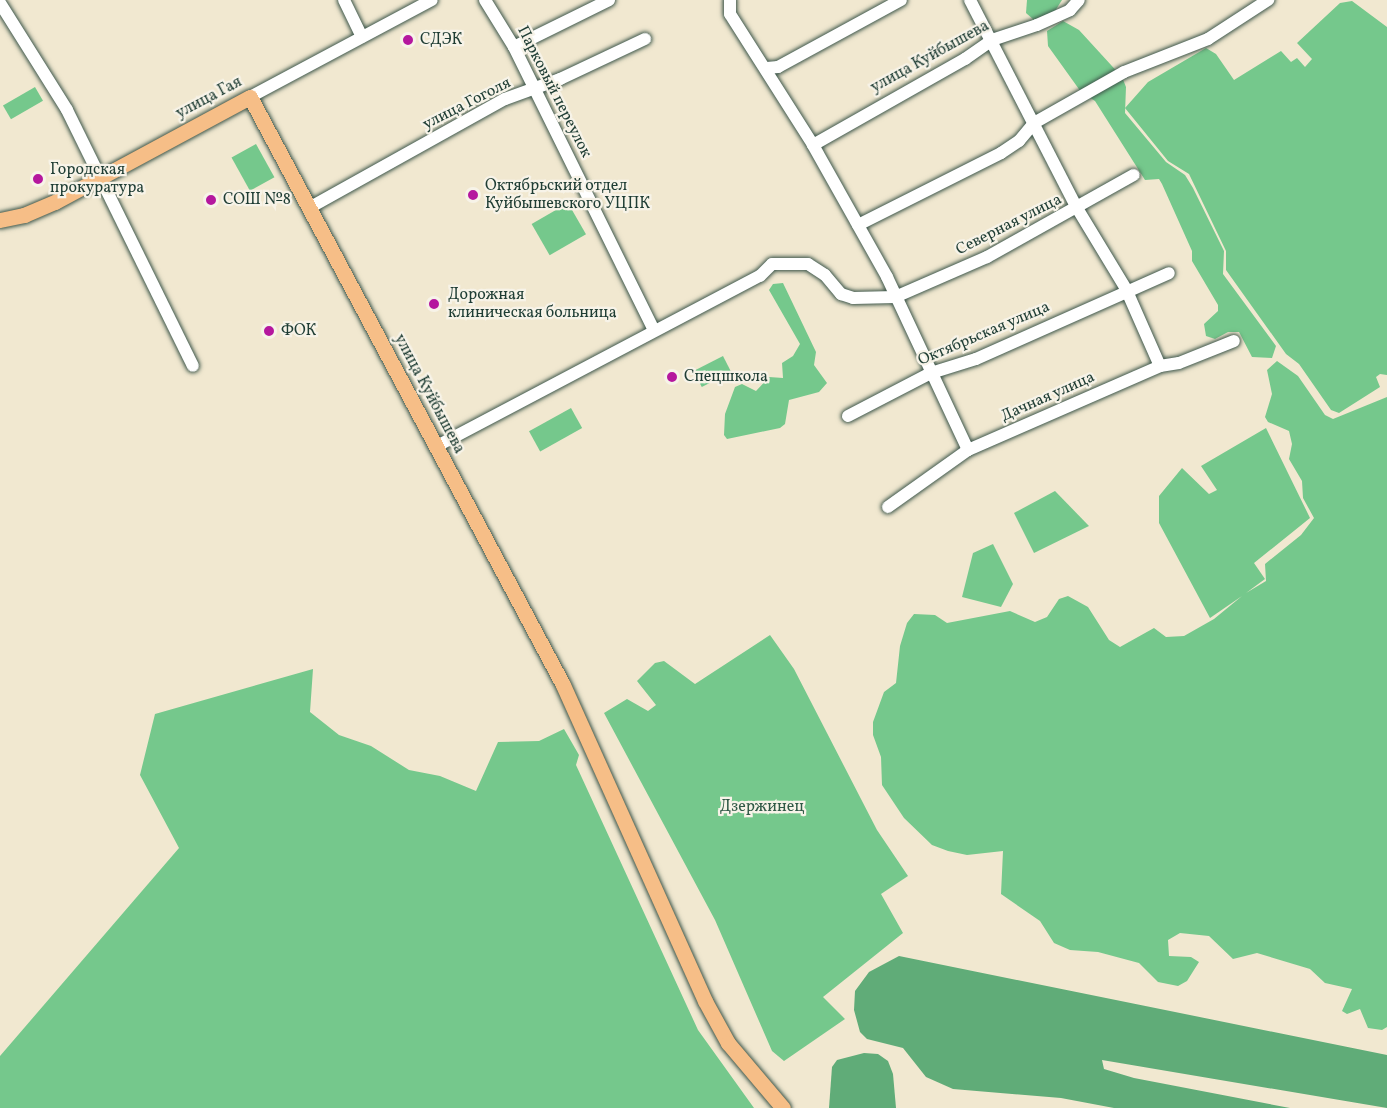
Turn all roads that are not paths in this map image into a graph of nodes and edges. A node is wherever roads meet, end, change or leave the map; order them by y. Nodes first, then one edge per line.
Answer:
1 (344, 0) edge
2 (432, 0) edge
3 (485, 0) edge
4 (609, 0) edge
5 (730, 0) edge
6 (901, 0) edge
7 (970, 0) edge
8 (1079, 0) edge
9 (1268, 0) edge
10 (0, 3) edge
11 (1070, 5) edge
12 (362, 37) junction
13 (645, 39) dead end
14 (992, 40) junction
15 (514, 47) junction
16 (767, 68) junction
17 (534, 89) junction
18 (250, 97) junction
19 (1034, 123) junction
20 (813, 145) junction
21 (1134, 175) dead end
22 (99, 177) junction
23 (309, 208) junction
24 (1077, 208) junction
25 (0, 220) edge
26 (858, 225) junction
27 (1169, 273) dead end
28 (1126, 289) junction
29 (895, 297) junction
30 (654, 330) junction
31 (1234, 340) dead end
32 (193, 366) dead end
33 (1160, 366) junction
34 (931, 373) junction
35 (848, 416) dead end
36 (437, 446) junction
37 (968, 450) junction
38 (888, 507) dead end
39 (783, 1108) edge

1 - 12 street
2 - 12 street, улица Гая
3 - 15 street, Парковый переулок
4 - 15 street
5 - 16 street
6 - 16 street
7 - 14 street
8 - 11 street
9 - 19 street
10 - 22 street
11 - 14 street, улица Куйбышева
12 - 18 street, улица Гая
13 - 17 street, улица Гоголя
14 - 19 street
14 - 20 street, улица Куйбышева
15 - 17 street, Парковый переулок
16 - 20 street
17 - 23 street, улица Гоголя
17 - 30 street, Парковый переулок
18 - 22 main road, улица Гая
18 - 23 main road, улица Куйбышева
19 - 24 street
19 - 26 street
20 - 26 street
21 - 24 street, Северная улица
22 - 25 main road, улица Гая
22 - 32 street
23 - 36 main road, улица Куйбышева
24 - 28 street
24 - 29 street, Северная улица
26 - 29 street
27 - 28 street, Октябрьская улица
28 - 33 street
28 - 34 street, Октябрьская улица
29 - 30 street
29 - 34 street
30 - 36 street
31 - 33 street, Дачная улица
33 - 37 street, Дачная улица
34 - 35 street, Октябрьская улица
34 - 37 street
36 - 39 main road, улица Куйбышева
37 - 38 street, Дачная улица

